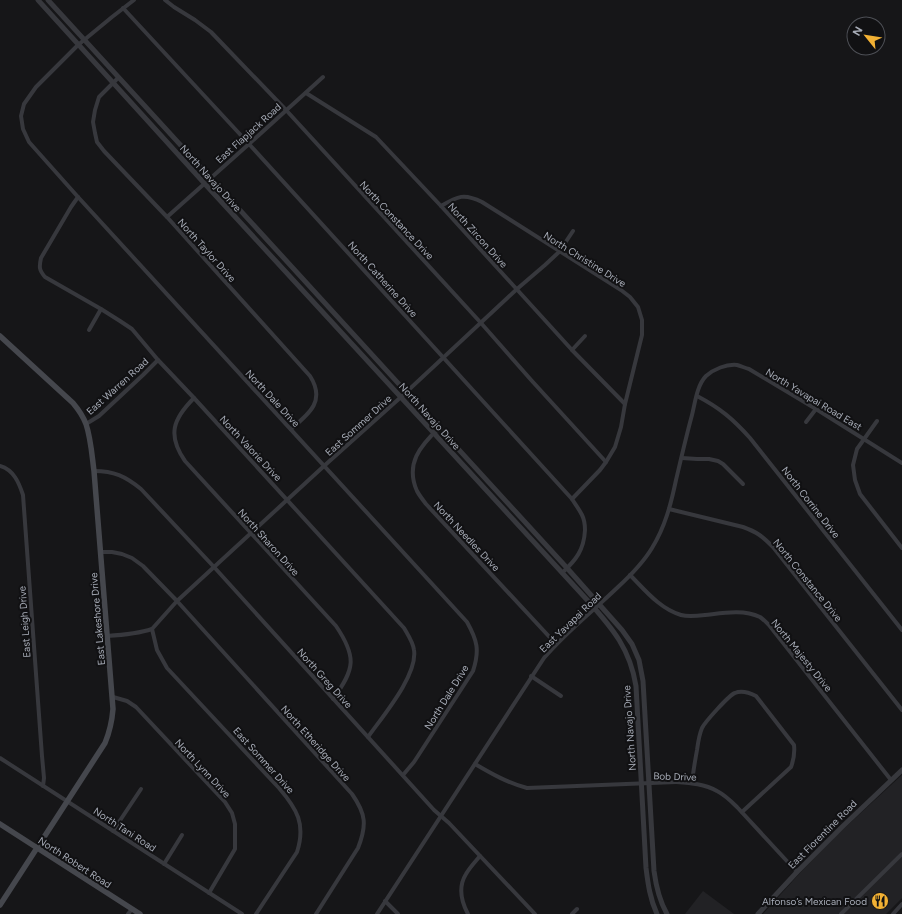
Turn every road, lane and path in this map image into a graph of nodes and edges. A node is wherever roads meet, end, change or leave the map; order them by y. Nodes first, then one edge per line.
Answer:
1 (38, 0) edge
2 (48, 0) edge
3 (134, 0) edge
4 (165, 0) edge
5 (42, 6) junction
6 (123, 8) junction
7 (85, 40) junction
8 (78, 46) junction
9 (323, 77) dead end
10 (118, 78) junction
11 (113, 83) junction
12 (306, 92) junction
13 (286, 110) junction
14 (249, 144) junction
15 (211, 178) junction
16 (205, 184) junction
17 (78, 198) junction
18 (441, 206) junction
19 (167, 217) junction
20 (573, 231) dead end
21 (559, 252) junction
22 (517, 289) junction
23 (101, 309) junction
24 (481, 323) junction
25 (89, 330) dead end
26 (0, 336) edge
27 (585, 336) dead end
28 (572, 350) junction
29 (443, 357) junction
30 (158, 360) junction
31 (714, 371) joint
32 (406, 392) junction
33 (697, 396) junction
34 (401, 397) junction
35 (194, 398) junction
36 (625, 404) junction
37 (816, 409) junction
38 (877, 421) dead end
39 (806, 422) dead end
40 (86, 424) junction
41 (439, 428) junction
42 (291, 429) junction
43 (433, 434) junction
44 (864, 439) junction
45 (682, 458) junction
46 (606, 462) junction
47 (902, 463) edge
48 (0, 466) edge
49 (324, 466) junction
50 (94, 471) junction
51 (743, 484) dead end
52 (288, 499) junction
53 (572, 499) junction
54 (669, 509) junction
55 (251, 533) junction
56 (902, 548) edge
57 (100, 552) junction
58 (214, 567) junction
59 (567, 568) junction
60 (562, 573) junction
61 (630, 575) junction
62 (177, 602) junction
63 (600, 604) junction
64 (595, 609) junction
65 (152, 629) junction
66 (902, 630) edge
67 (107, 636) junction
68 (556, 644) junction
69 (531, 676) junction
70 (561, 696) dead end
71 (645, 696) junction
72 (112, 697) junction
73 (637, 697) junction
74 (333, 699) junction
75 (902, 710) edge
76 (368, 737) junction
77 (0, 758) edge
78 (475, 764) junction
79 (902, 770) edge
80 (404, 775) junction
81 (891, 780) junction
82 (650, 783) junction
83 (692, 783) junction
84 (642, 784) junction
85 (43, 786) junction
86 (141, 789) dead end
87 (67, 802) junction
88 (742, 812) junction
89 (441, 815) junction
90 (0, 824) edge
91 (113, 831) junction
92 (182, 835) dead end
93 (37, 848) junction
94 (902, 854) edge
95 (480, 856) junction
96 (646, 862) junction
97 (654, 862) junction
98 (164, 864) junction
99 (797, 872) junction
100 (209, 893) junction
101 (385, 901) junction
102 (902, 904) edge
103 (0, 906) edge
104 (577, 909) dead end
105 (130, 911) edge
106 (140, 914) edge
107 (242, 914) edge
108 (256, 914) edge
109 (316, 914) edge
110 (377, 914) edge
111 (398, 914) edge
112 (468, 914) edge
113 (534, 914) edge
114 (572, 914) edge
115 (658, 914) edge
116 (667, 914) edge
117 (758, 914) edge
118 (841, 914) edge
119 (893, 914) edge

1 - 5 street, North Navajo Drive
2 - 5 street
2 - 7 street, North Navajo Drive
3 - 6 street, North Dale Drive
4 - 13 street, North Constance Drive
5 - 8 street, North Navajo Drive
6 - 7 street, North Dale Drive
6 - 14 street, North Catherine Drive
7 - 8 street, North Dale Drive
7 - 10 street, North Navajo Drive
8 - 11 street, North Navajo Drive
8 - 17 street, North Dale Drive
9 - 12 street, East Flapjack Road
10 - 11 street, North Taylor Drive
10 - 15 street, North Navajo Drive
11 - 16 street, North Navajo Drive
11 - 19 street, North Taylor Drive
12 - 13 street, East Flapjack Road
12 - 18 street, North Zircon Drive
13 - 14 street, East Flapjack Road
13 - 24 street, North Constance Drive
14 - 15 street, East Flapjack Road
14 - 29 street, North Catherine Drive
15 - 16 street, East Flapjack Road
15 - 32 street, North Navajo Drive
16 - 19 street, East Flapjack Road
16 - 34 street, North Navajo Drive
17 - 23 street, North Valorie Drive
17 - 42 street, North Dale Drive
18 - 21 street, North Christine Drive
18 - 22 street, North Zircon Drive
19 - 42 street, North Taylor Drive
20 - 21 street, East Sommer Drive
21 - 22 street, East Sommer Drive
21 - 36 street, North Christine Drive
22 - 24 street, East Sommer Drive
22 - 28 street, North Zircon Drive
23 - 25 street
23 - 30 street, North Valorie Drive
24 - 29 street, East Sommer Drive
24 - 46 street, North Constance Drive
26 - 40 main road, East Lakeshore Drive
27 - 28 street
28 - 36 street, North Zircon Drive
29 - 32 street, East Sommer Drive
29 - 53 street, North Catherine Drive
30 - 35 street, North Valorie Drive
30 - 40 street, East Warren Road
31 - 33 street, East Yavapai Road
31 - 37 street, North Yavapai Road East
32 - 34 street, East Sommer Drive
32 - 41 street, North Navajo Drive
33 - 45 street, East Yavapai Road
33 - 66 street, North Corrine Drive
34 - 43 street, North Navajo Drive
34 - 49 street, East Sommer Drive
35 - 52 street, North Valorie Drive
35 - 55 street, North Sharon Drive
36 - 46 street, North Christine Drive
37 - 39 street
37 - 44 street, North Yavapai Road East
38 - 44 street
40 - 50 main road, East Lakeshore Drive
41 - 43 street, North Needles Drive
41 - 59 street, North Navajo Drive
42 - 49 street, North Dale Drive
43 - 60 street, North Navajo Drive
43 - 68 street, North Needles Drive
44 - 47 street, North Yavapai Road East
44 - 56 street
45 - 51 street
45 - 54 street, East Yavapai Road
46 - 53 street, North Christine Drive
48 - 85 street, East Leigh Drive
49 - 52 street, East Sommer Drive
49 - 80 street, North Dale Drive
50 - 57 main road, East Lakeshore Drive
50 - 58 street, North Greg Drive
52 - 55 street, East Sommer Drive
52 - 76 street, North Valorie Drive
53 - 59 street, North Catherine Drive
54 - 61 street, East Yavapai Road
54 - 75 street, North Constance Drive
55 - 58 street, East Sommer Drive
55 - 74 street, North Sharon Drive
57 - 62 street, North Etheridge Drive
57 - 67 main road, East Lakeshore Drive
58 - 62 street, East Sommer Drive
58 - 74 street, North Greg Drive
59 - 60 street, North Catherine Drive
59 - 63 street, North Navajo Drive
60 - 64 street, North Navajo Drive
61 - 63 street, East Yavapai Road
61 - 81 street, North Majesty Drive
62 - 65 street, East Sommer Drive
62 - 109 street, North Etheridge Drive
63 - 64 street, East Yavapai Road
63 - 71 street, North Navajo Drive
64 - 68 street, East Yavapai Road
64 - 73 street, North Navajo Drive
65 - 67 street
65 - 108 street, East Sommer Drive
67 - 72 main road, East Lakeshore Drive
68 - 69 street, East Yavapai Road
69 - 70 street
69 - 78 street, East Yavapai Road
71 - 73 street
71 - 82 street, North Navajo Drive
72 - 87 main road, East Lakeshore Drive
72 - 100 street, North Lynn Drive
73 - 84 street, North Navajo Drive
74 - 76 street, North Greg Drive
76 - 80 street, North Greg Drive
77 - 85 street, North Tani Road
78 - 84 street, Bob Drive
78 - 89 street, East Yavapai Road
79 - 81 street, East Florentine Road
80 - 89 street, North Greg Drive
81 - 99 street, East Florentine Road
82 - 83 street, Bob Drive
82 - 84 street, Bob Drive
82 - 97 street, North Navajo Drive
83 - 88 street, Bob Drive
83 - 88 street
84 - 96 street, North Navajo Drive
85 - 87 street, North Tani Road
86 - 91 street
87 - 91 street, North Tani Road
87 - 93 main road, East Lakeshore Drive
88 - 99 street, Bob Drive
89 - 95 street, North Greg Drive
89 - 101 street, East Yavapai Road
90 - 93 main road, North Robert Road
91 - 98 street, North Tani Road
92 - 98 street
93 - 103 main road, East Lakeshore Drive
93 - 105 main road, North Robert Road
94 - 118 street
95 - 112 street
95 - 113 street, North Greg Drive
96 - 97 street
96 - 115 street, North Navajo Drive
97 - 116 street, North Navajo Drive
98 - 100 street, North Tani Road
99 - 117 street, East Florentine Road
100 - 107 street, North Tani Road
101 - 110 street, East Yavapai Road
101 - 111 street
102 - 119 street
104 - 114 street
105 - 106 main road, North Robert Road

